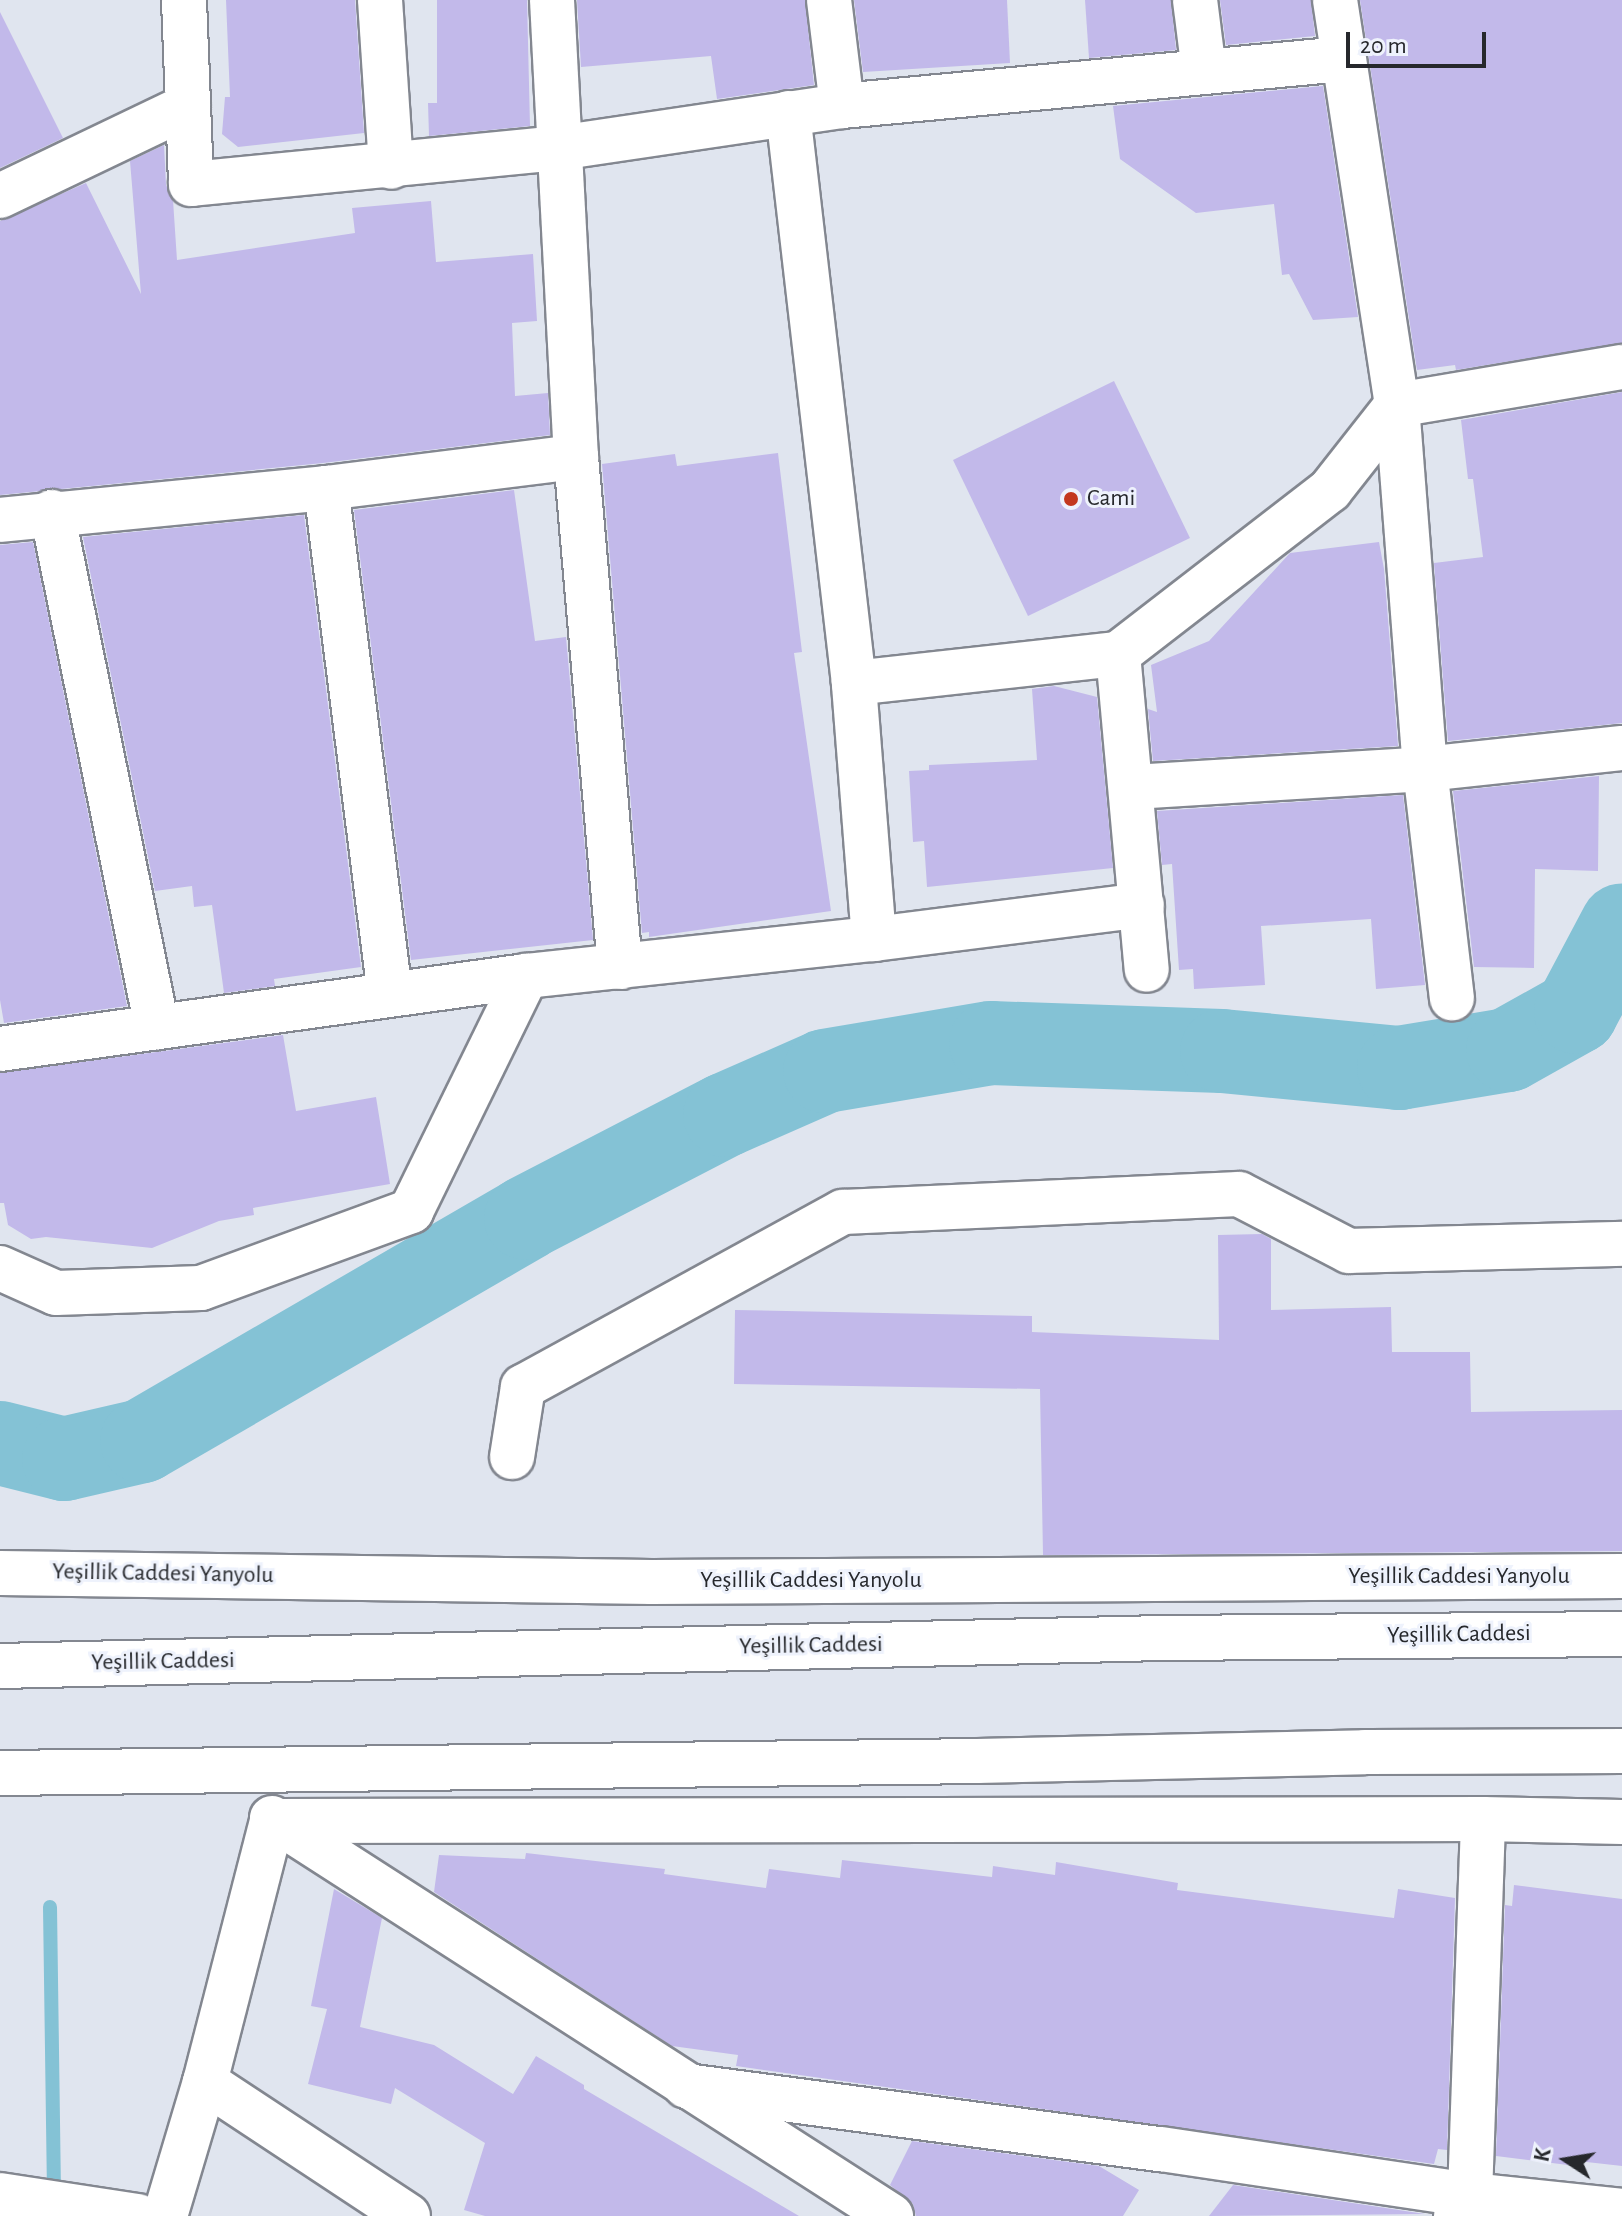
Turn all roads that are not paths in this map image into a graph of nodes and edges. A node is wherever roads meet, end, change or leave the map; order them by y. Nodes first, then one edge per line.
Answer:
1 (184, 0) edge
2 (380, 0) edge
3 (552, 0) edge
4 (829, 0) edge
5 (1195, 0) edge
6 (1335, 0) edge
7 (1343, 59) junction
8 (1204, 71) junction
9 (188, 106) junction
10 (842, 106) junction
11 (788, 113) junction
12 (558, 148) junction
13 (391, 167) junction
14 (0, 196) edge
15 (1622, 367) edge
16 (1397, 405) junction
17 (576, 457) junction
18 (326, 488) junction
19 (52, 512) junction
20 (0, 520) edge
21 (1118, 654) junction
22 (854, 683) junction
23 (1622, 748) edge
24 (1425, 769) junction
25 (1133, 787) junction
26 (1142, 905) junction
27 (874, 939) junction
28 (620, 967) junction
29 (1147, 970) dead end
30 (526, 976) junction
31 (390, 994) junction
32 (1452, 998) dead end
33 (157, 1027) junction
34 (0, 1049) edge
35 (1622, 1244) edge
36 (0, 1268) edge
37 (512, 1457) dead end
38 (0, 1573) edge
39 (1622, 1576) edge
40 (1622, 1634) edge
41 (0, 1666) edge
42 (1622, 1751) edge
43 (267, 1769) junction
44 (0, 1773) edge
45 (1483, 1819) junction
46 (272, 1821) junction
47 (1622, 1822) edge
48 (205, 2082) junction
49 (686, 2086) junction
50 (0, 2195) edge
51 (1463, 2205) edge
52 (1622, 2211) edge
53 (138, 2216) edge
54 (165, 2216) edge
55 (408, 2216) edge
56 (891, 2216) edge

1 - 9 main road
2 - 13 main road
3 - 12 main road
4 - 10 main road
5 - 8 main road
6 - 7 main road
7 - 8 main road
7 - 16 main road
8 - 10 main road
9 - 13 main road
9 - 14 main road
10 - 11 main road
11 - 12 main road
11 - 22 main road
12 - 13 main road
12 - 17 main road
15 - 16 main road
16 - 21 main road
16 - 24 main road
17 - 18 main road
17 - 28 main road
18 - 19 main road
18 - 31 main road
19 - 20 main road
19 - 33 main road
21 - 22 main road
21 - 25 main road
22 - 27 main road
23 - 24 main road
24 - 25 main road
24 - 32 main road
25 - 26 main road
26 - 27 main road
26 - 29 main road
27 - 28 main road
28 - 30 main road
30 - 31 main road
30 - 36 main road
31 - 33 main road
33 - 34 main road
35 - 37 main road
38 - 39 main road, Yeşillik Caddesi Yanyolu
40 - 41 main road, Yeşillik Caddesi
42 - 43 main road
43 - 44 main road
43 - 46 main road
45 - 46 main road
45 - 47 main road
45 - 51 main road
46 - 48 main road
46 - 49 main road
48 - 54 main road
48 - 55 main road
49 - 51 main road
49 - 56 main road
50 - 53 main road
51 - 52 main road

